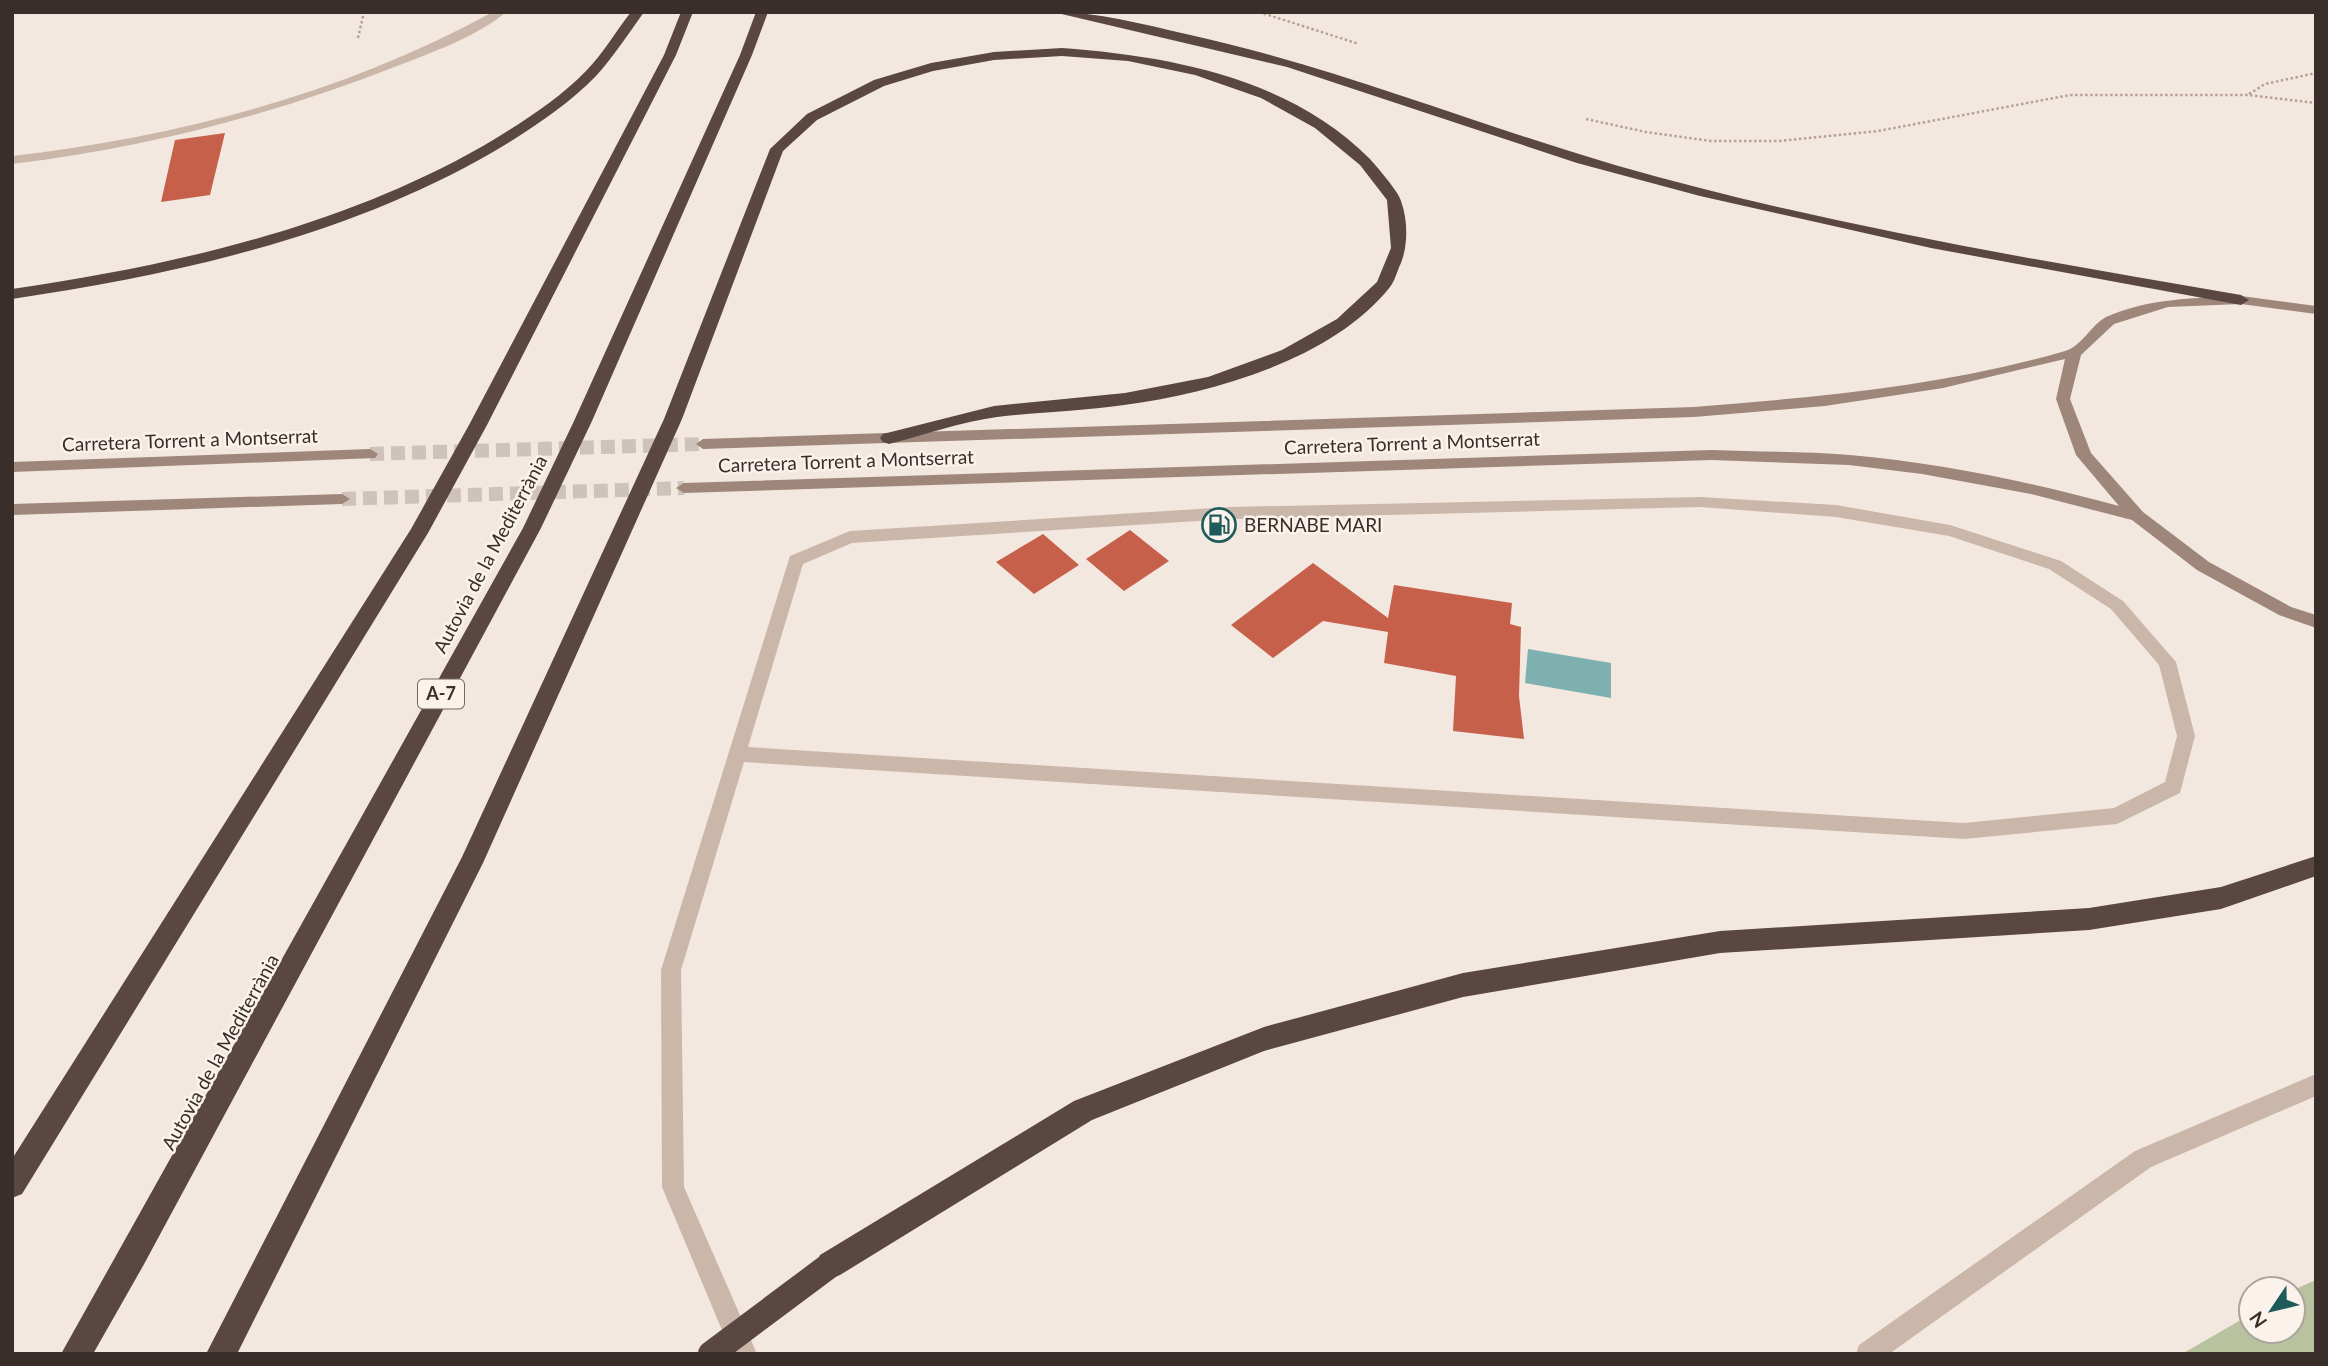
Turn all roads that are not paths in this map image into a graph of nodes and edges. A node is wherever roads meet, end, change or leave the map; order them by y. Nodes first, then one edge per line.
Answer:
1 (500, 12) edge
2 (638, 12) edge
3 (687, 12) edge
4 (762, 12) edge
5 (1059, 12) edge
6 (12, 160) edge
7 (12, 294) edge
8 (2241, 300) junction
9 (2316, 310) edge
10 (2074, 353) junction
11 (889, 438) junction
12 (703, 444) tunnel mouth
13 (370, 454) tunnel mouth
14 (12, 467) edge
15 (684, 488) tunnel mouth
16 (342, 499) tunnel mouth
17 (12, 510) edge
18 (2137, 516) junction
19 (2316, 622) edge
20 (737, 754) junction
21 (2316, 866) edge
22 (2316, 1085) edge
23 (12, 1184) edge
24 (76, 1354) edge
25 (221, 1354) edge
26 (711, 1354) edge
27 (745, 1354) edge
28 (1868, 1354) edge

1 - 6 street
2 - 7 highway
3 - 23 highway
4 - 24 highway, Autovia de la Mediterrània / A-7
5 - 8 highway
8 - 9 main road
8 - 10 main road
10 - 11 main road, Carretera Torrent a Montserrat
10 - 18 main road
11 - 12 main road, Carretera Torrent a Montserrat
11 - 25 highway
13 - 14 main road, Carretera Torrent a Montserrat
15 - 18 main road, Carretera Torrent a Montserrat
16 - 17 main road
18 - 19 main road
20 - 20 street
20 - 27 street
21 - 26 highway, bridge
22 - 28 street

